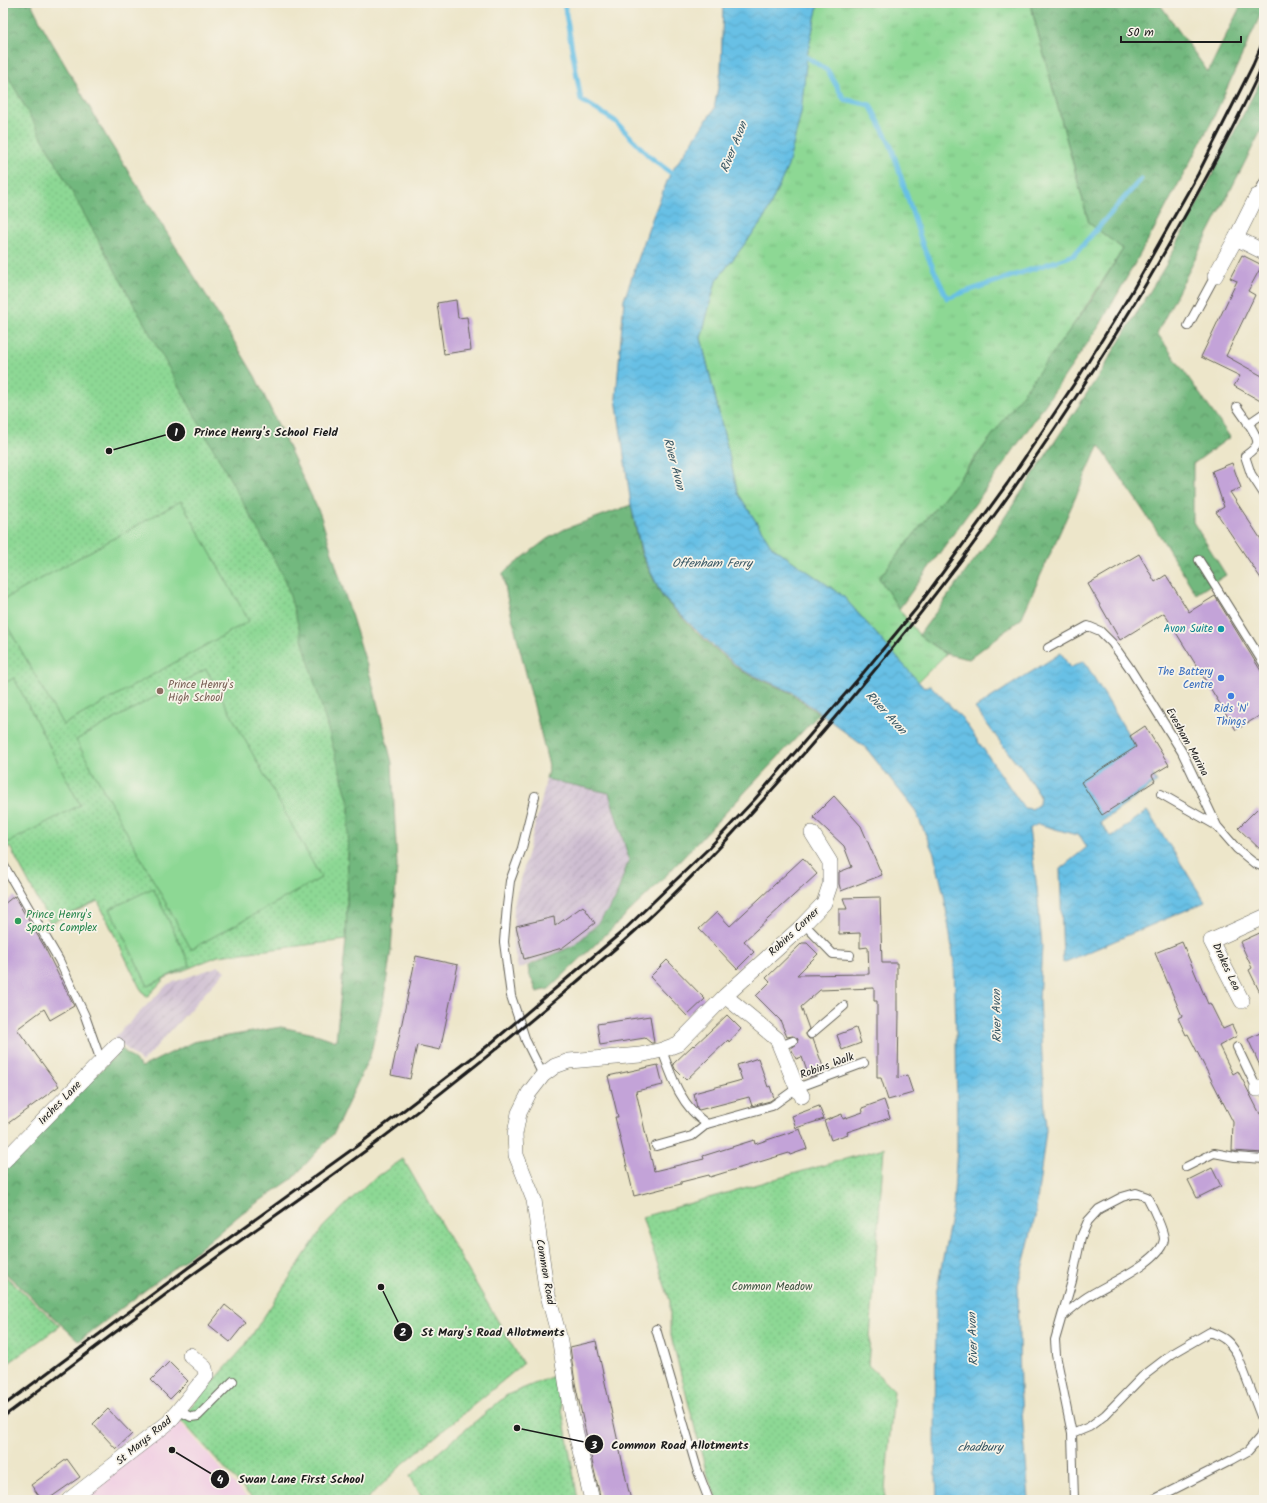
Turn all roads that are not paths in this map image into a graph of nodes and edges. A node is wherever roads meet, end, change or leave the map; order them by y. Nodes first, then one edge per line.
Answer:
1 (1264, 182) edge
2 (1257, 196) joint
3 (1236, 238) junction
4 (1264, 252) edge
5 (1215, 276) joint
6 (1188, 326) dead end
7 (1237, 407) dead end
8 (1264, 413) edge
9 (1248, 424) junction
10 (1264, 494) edge
11 (1199, 560) dead end
12 (1048, 648) dead end
13 (1264, 664) edge
14 (1161, 794) dead end
15 (535, 796) dead end
16 (1217, 826) junction
17 (812, 833) dead end
18 (3, 864) edge
19 (1264, 867) edge
20 (1264, 917) edge
21 (804, 924) junction
22 (850, 955) dead end
23 (726, 996) junction
24 (1242, 1001) dead end
25 (844, 1006) dead end
26 (811, 1034) dead end
27 (117, 1045) dead end
28 (1237, 1047) dead end
29 (662, 1050) junction
30 (101, 1061) junction
31 (864, 1063) dead end
32 (543, 1075) junction
33 (1260, 1087) edge
34 (800, 1092) junction
35 (707, 1124) junction
36 (656, 1146) dead end
37 (1264, 1159) edge
38 (3, 1161) edge
39 (1186, 1167) dead end
40 (1063, 1316) junction
41 (656, 1329) dead end
42 (190, 1355) dead end
43 (233, 1381) dead end
44 (179, 1411) junction
45 (1072, 1434) junction
46 (69, 1500) edge
47 (592, 1500) edge
48 (709, 1500) edge
49 (1074, 1500) edge
50 (1153, 1500) edge

1 - 2 lane
2 - 3 street
3 - 4 street
3 - 5 street
5 - 6 lane
7 - 9 lane
8 - 9 lane
9 - 10 lane
11 - 13 lane
12 - 16 lane, Evesham Marina
14 - 16 lane
15 - 32 lane
16 - 19 lane, Evesham Marina
17 - 21 street, Robins Corner
18 - 30 lane
20 - 24 street, Drakes Lea
21 - 22 lane
21 - 23 street, Robins Corner
23 - 29 street, Robins Corner
23 - 34 street
25 - 26 lane
27 - 30 street, Inches Lane
28 - 33 lane
29 - 32 street, Robins Corner
29 - 35 lane
30 - 38 street, Inches Lane
31 - 34 lane, Robins Walk
32 - 47 street, Common Road
34 - 35 lane, Robins Walk
35 - 36 lane
37 - 39 lane
40 - 40 lane
40 - 45 lane
41 - 48 lane
42 - 44 street, St Marys Road
43 - 44 lane
44 - 46 street, St Marys Road
45 - 49 lane
45 - 50 lane

